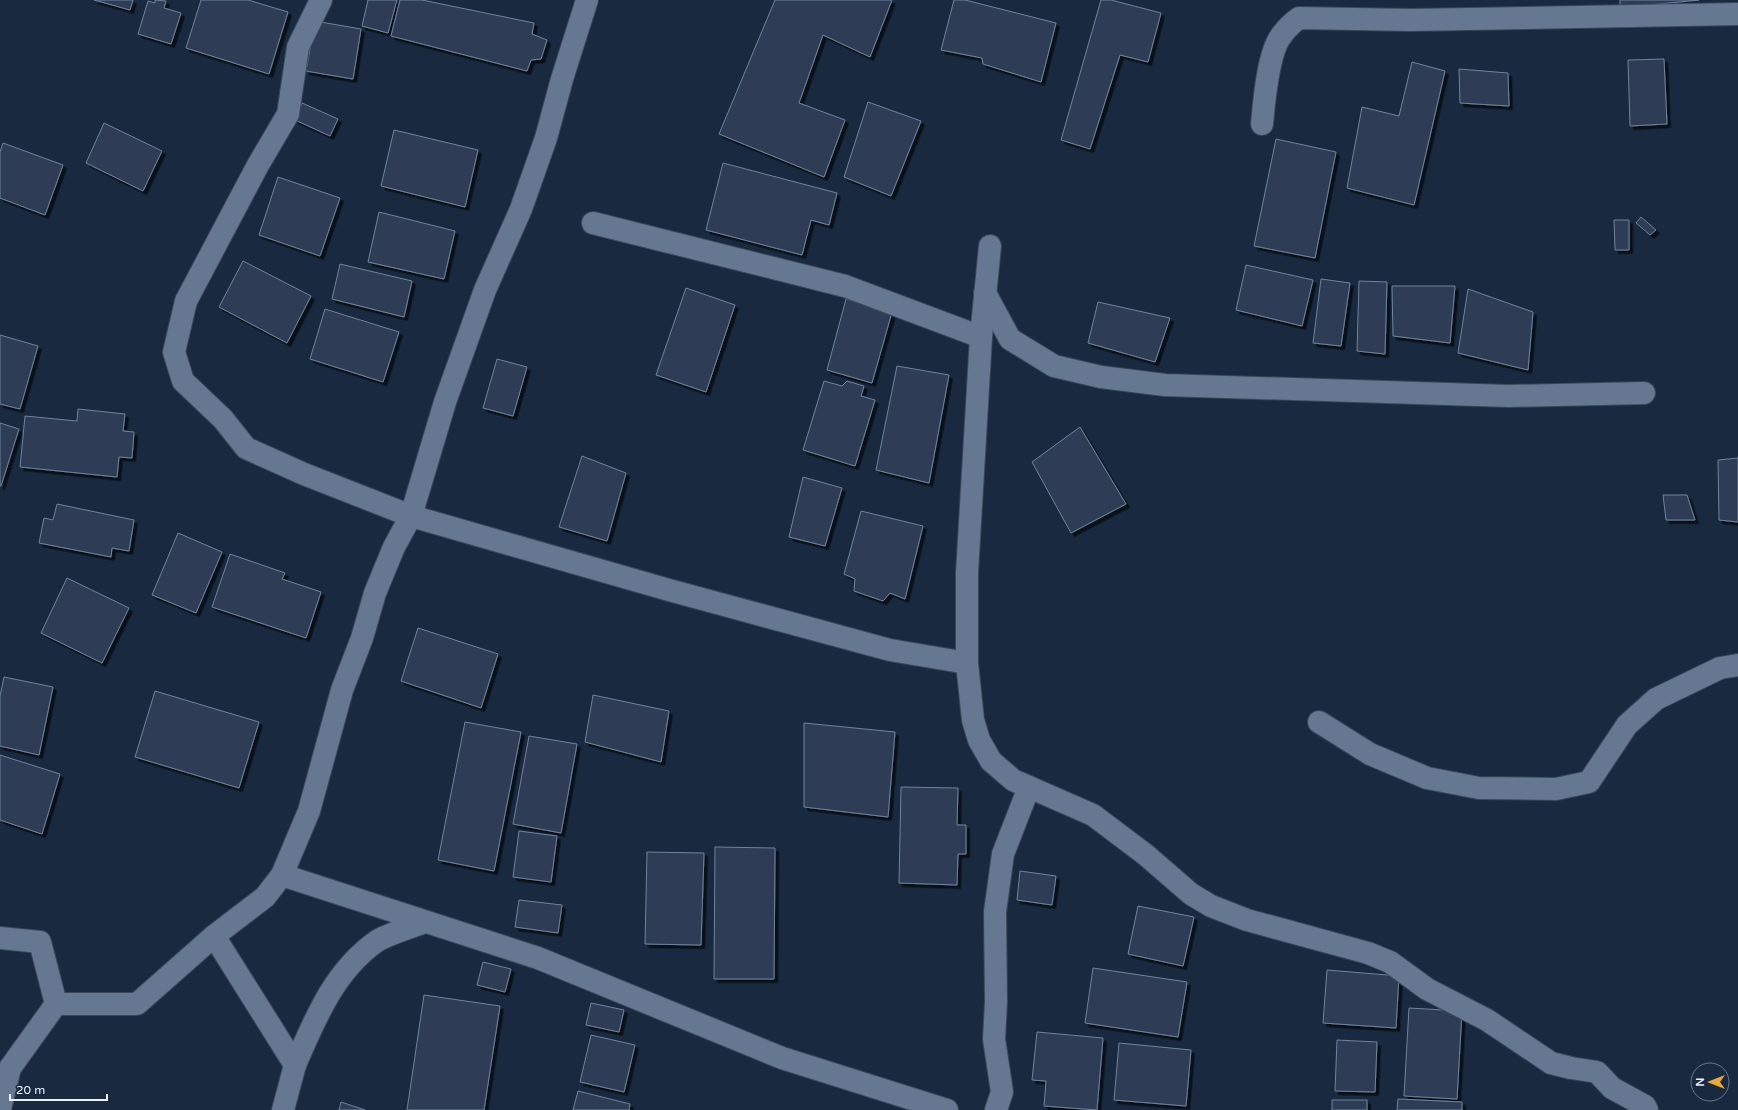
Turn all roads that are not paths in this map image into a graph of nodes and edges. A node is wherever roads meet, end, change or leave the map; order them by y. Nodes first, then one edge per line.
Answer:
1 (321, 0) edge
2 (587, 0) edge
3 (1738, 14) edge
4 (1262, 124) dead end
5 (593, 223) dead end
6 (990, 246) dead end
7 (984, 292) junction
8 (981, 337) junction
9 (1644, 393) dead end
10 (411, 516) junction
11 (967, 663) junction
12 (1738, 665) edge
13 (1319, 722) dead end
14 (1029, 787) junction
15 (282, 875) junction
16 (425, 922) junction
17 (214, 936) junction
18 (0, 938) edge
19 (56, 1004) junction
20 (295, 1065) junction
21 (0, 1109) edge
22 (283, 1110) edge
23 (947, 1110) edge
24 (996, 1110) edge
25 (1647, 1110) edge

1 - 10 street
2 - 10 street
3 - 4 street
5 - 8 street
6 - 7 street
7 - 8 street
7 - 9 street
8 - 11 street
10 - 11 street
10 - 15 street
11 - 14 street
12 - 13 street
14 - 24 street
14 - 25 street
15 - 16 street
15 - 17 street
16 - 20 street
16 - 23 street
17 - 19 street
17 - 20 street
18 - 19 street
19 - 21 street
20 - 22 street

